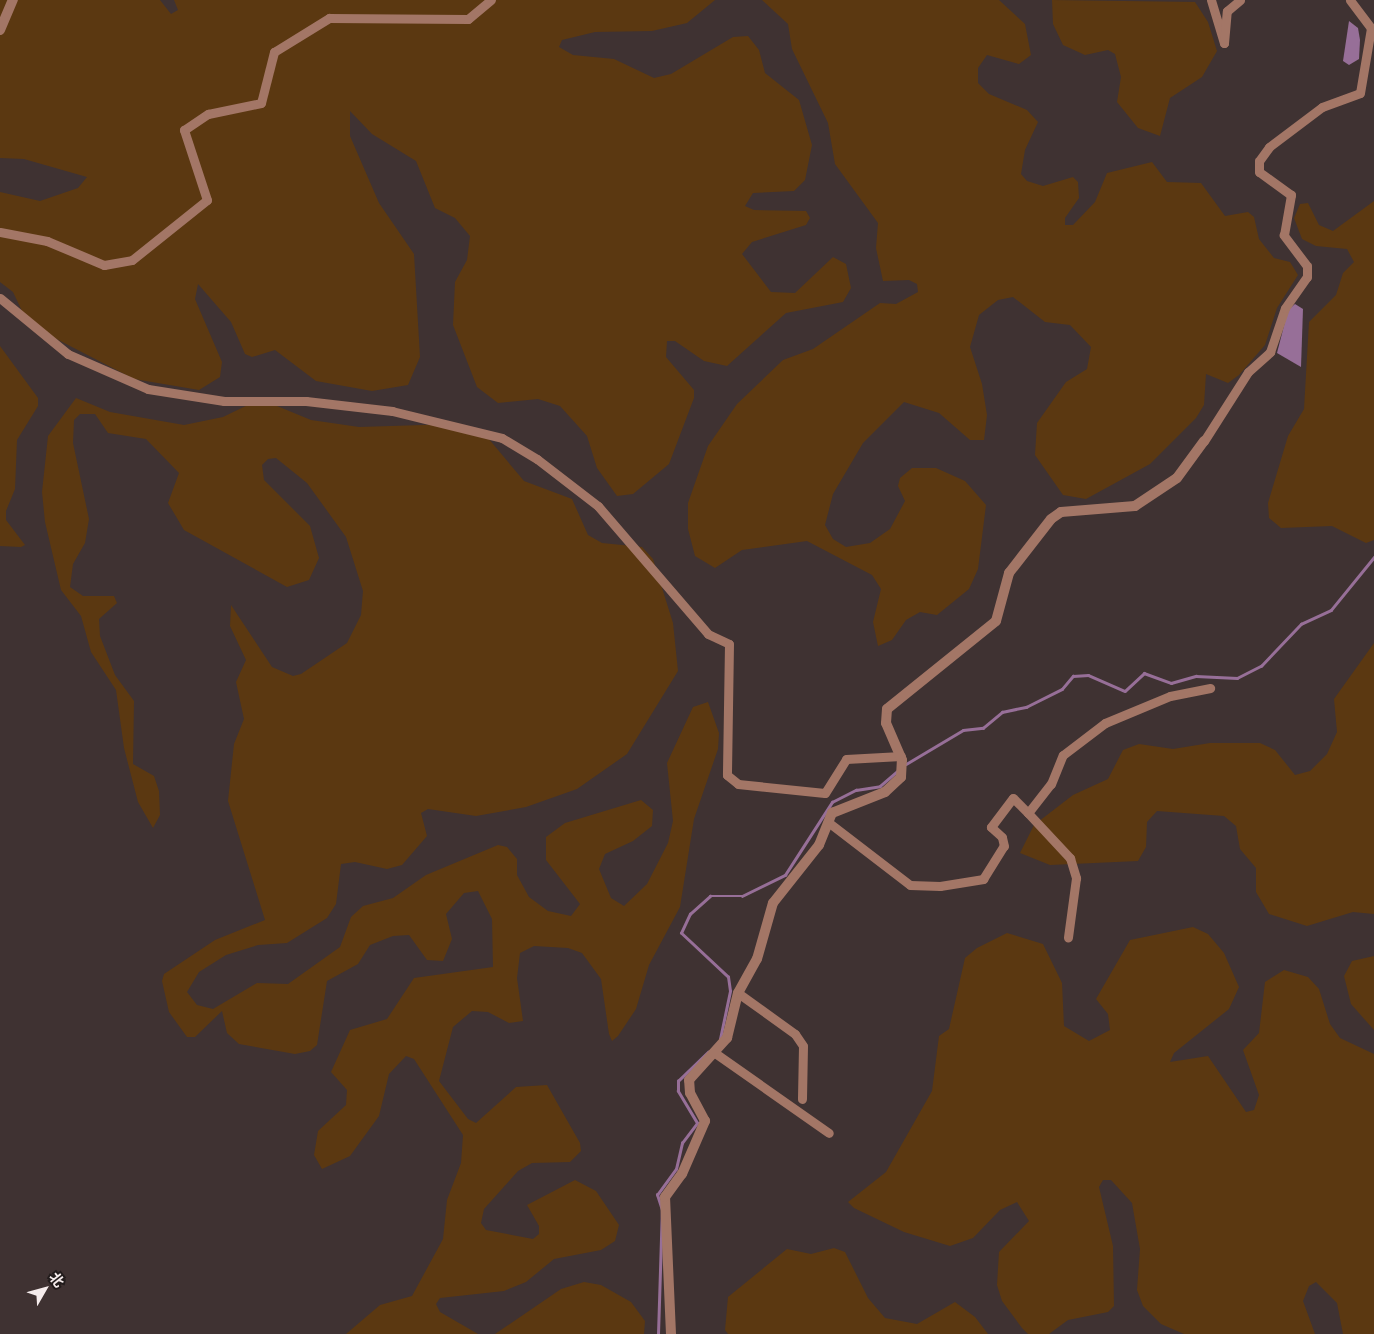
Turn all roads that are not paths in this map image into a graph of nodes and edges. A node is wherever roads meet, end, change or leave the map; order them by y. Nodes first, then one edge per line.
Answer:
1 (13, 0) edge
2 (491, 0) edge
3 (1211, 0) edge
4 (1240, 0) edge
5 (1350, 0) edge
6 (0, 30) edge
7 (0, 232) edge
8 (0, 298) edge
9 (1204, 441) joint
10 (1210, 688) dead end
11 (902, 758) junction
12 (1028, 814) junction
13 (828, 822) junction
14 (1068, 937) dead end
15 (738, 993) junction
16 (715, 1054) junction
17 (802, 1100) dead end
18 (829, 1133) dead end
19 (671, 1334) edge

1 - 6 street
2 - 7 street
3 - 4 street
5 - 9 street
8 - 11 street
9 - 11 street
10 - 12 street
11 - 13 street
12 - 13 street
12 - 14 street
13 - 15 street
15 - 16 street
15 - 17 street
16 - 18 street
16 - 19 street

